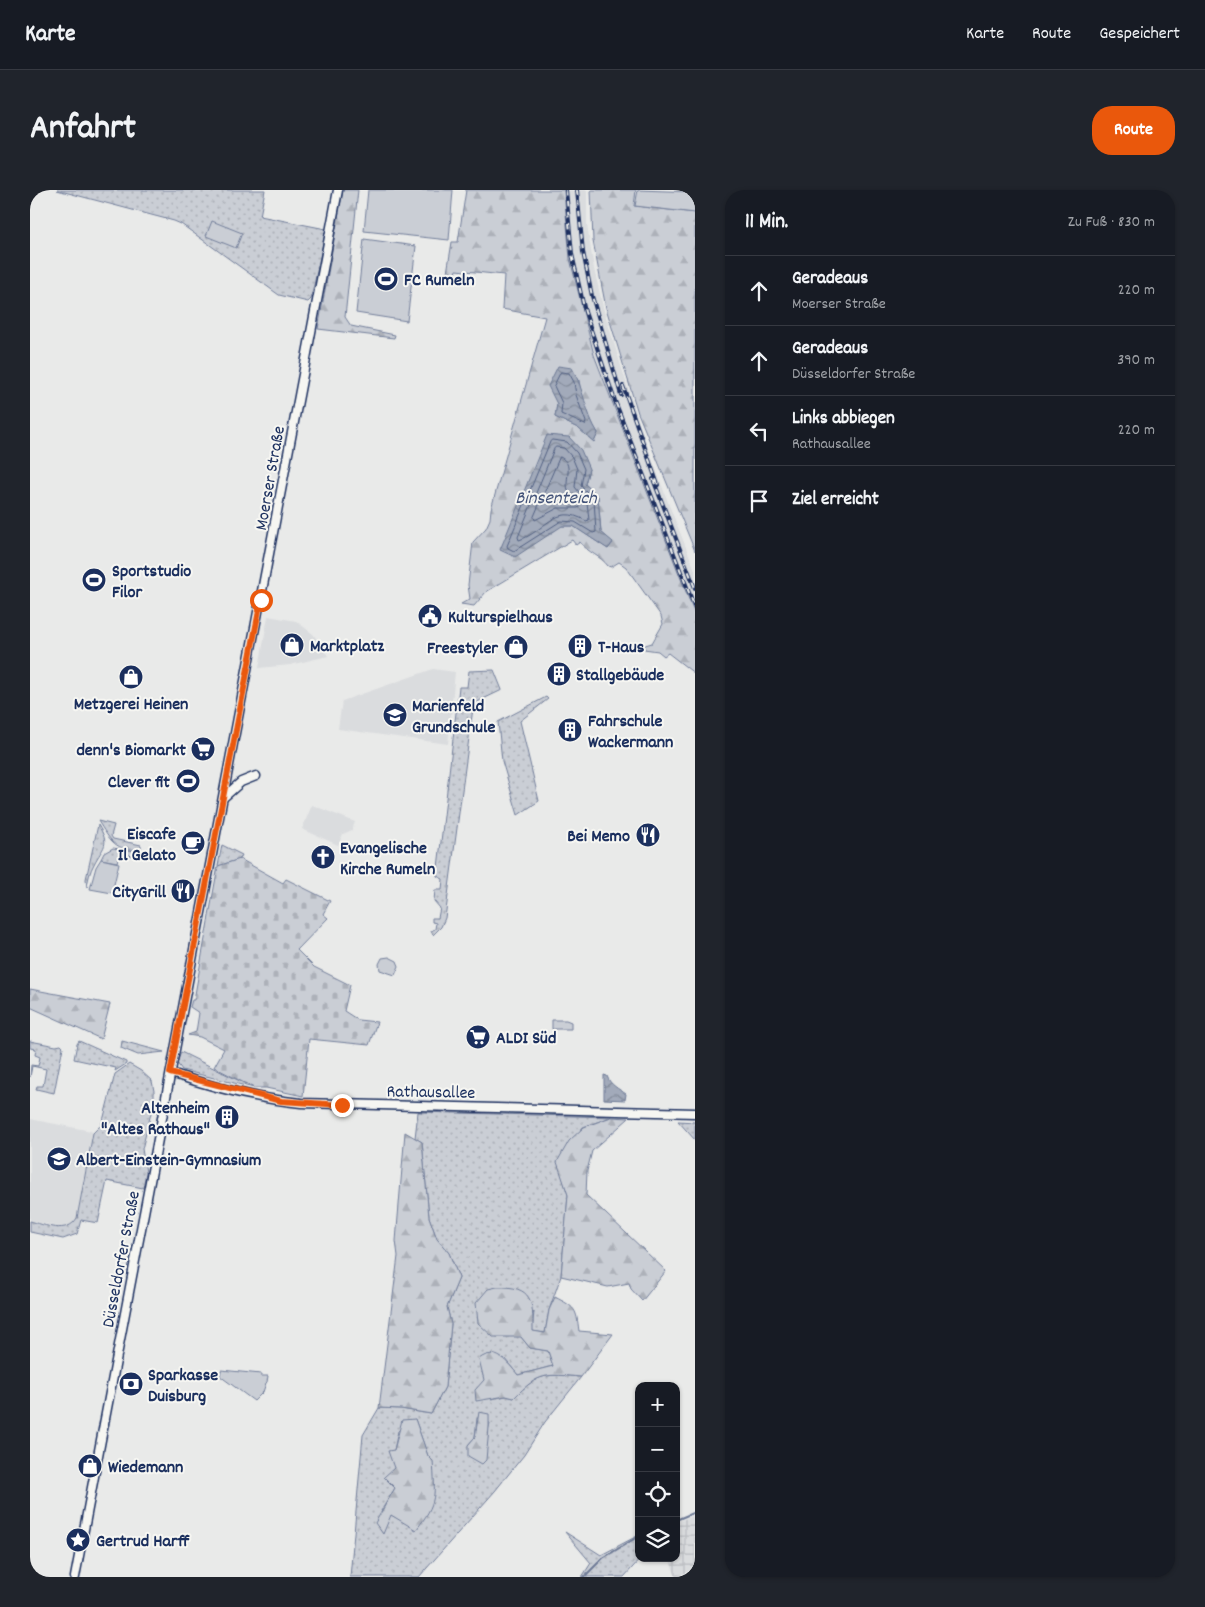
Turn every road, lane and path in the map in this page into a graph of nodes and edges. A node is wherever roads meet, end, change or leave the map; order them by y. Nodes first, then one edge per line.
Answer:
1 (338, 190) edge
2 (229, 770) joint
3 (256, 776) dead end
4 (223, 799) junction
5 (170, 1073) junction
6 (695, 1112) edge
7 (75, 1577) edge

1 - 2 main road, Moerser Straße
2 - 4 main road, Düsseldorfer Straße
3 - 4 main road
4 - 5 main road, Düsseldorfer Straße
5 - 6 main road, Rathausallee
5 - 7 main road, Düsseldorfer Straße

